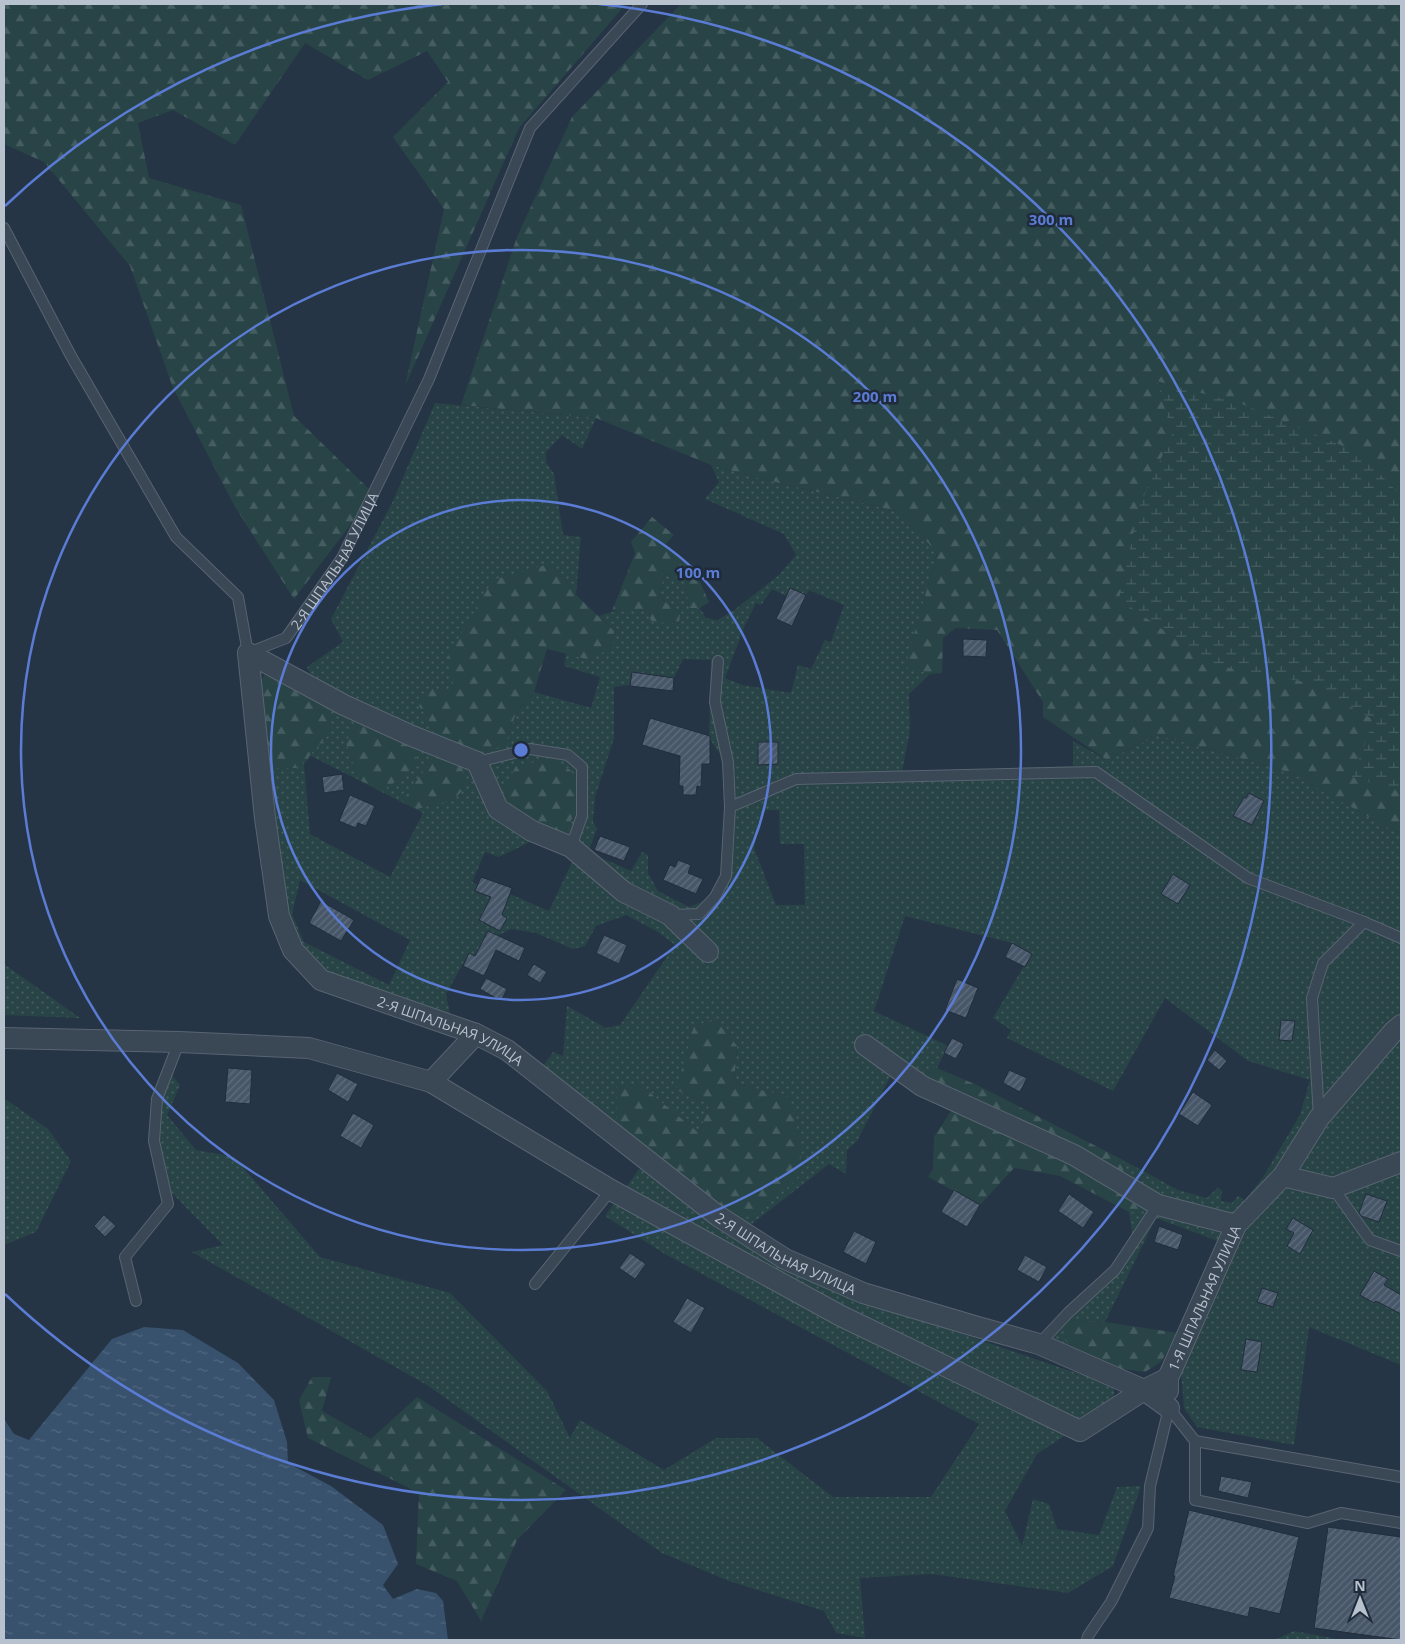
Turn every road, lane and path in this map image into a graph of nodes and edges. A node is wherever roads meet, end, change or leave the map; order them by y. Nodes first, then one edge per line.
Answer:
1 (642, 4) edge
2 (4, 228) edge
3 (248, 653) junction
4 (718, 661) dead end
5 (477, 762) junction
6 (730, 807) junction
7 (571, 847) junction
8 (670, 915) junction
9 (1364, 922) junction
10 (1401, 938) edge
11 (708, 952) dead end
12 (1401, 1024) edge
13 (476, 1034) junction
14 (4, 1038) edge
15 (179, 1042) junction
16 (865, 1045) dead end
17 (431, 1082) junction
18 (1319, 1118) junction
19 (1401, 1162) edge
20 (1283, 1176) junction
21 (1333, 1188) junction
22 (611, 1190) junction
23 (1158, 1205) junction
24 (1236, 1225) junction
25 (1401, 1251) edge
26 (535, 1284) dead end
27 (136, 1301) dead end
28 (1039, 1344) junction
29 (1168, 1378) junction
30 (1144, 1390) junction
31 (1169, 1408) junction
32 (1194, 1441) junction
33 (1401, 1477) edge
34 (1401, 1523) edge
35 (1087, 1640) edge

1 - 3 lane, 2-Я ШПАЛЬНАЯ УЛИЦА
2 - 3 lane
3 - 5 street
3 - 13 street, 2-Я ШПАЛЬНАЯ УЛИЦА
4 - 6 lane
5 - 7 street
5 - 7 lane
6 - 8 lane
6 - 9 lane
7 - 8 street
8 - 11 street
9 - 10 lane
9 - 18 lane
12 - 18 street, 1-Я ШПАЛЬНАЯ УЛИЦА
13 - 17 street
13 - 28 street, 2-Я ШПАЛЬНАЯ УЛИЦА
14 - 15 street
15 - 17 street
15 - 27 lane
16 - 23 street
17 - 22 street
18 - 20 street, 1-Я ШПАЛЬНАЯ УЛИЦА
19 - 21 street
20 - 21 street
20 - 24 street, 1-Я ШПАЛЬНАЯ УЛИЦА
21 - 25 lane
22 - 26 lane
22 - 30 street
23 - 24 street
23 - 28 lane
24 - 29 street, 1-Я ШПАЛЬНАЯ УЛИЦА
28 - 30 street, 2-Я ШПАЛЬНАЯ УЛИЦА
29 - 30 street
29 - 31 street, 1-Я ШПАЛЬНАЯ УЛИЦА
30 - 31 street, 2-Я ШПАЛЬНАЯ УЛИЦА
31 - 32 lane
31 - 35 lane
32 - 33 lane
32 - 34 lane

